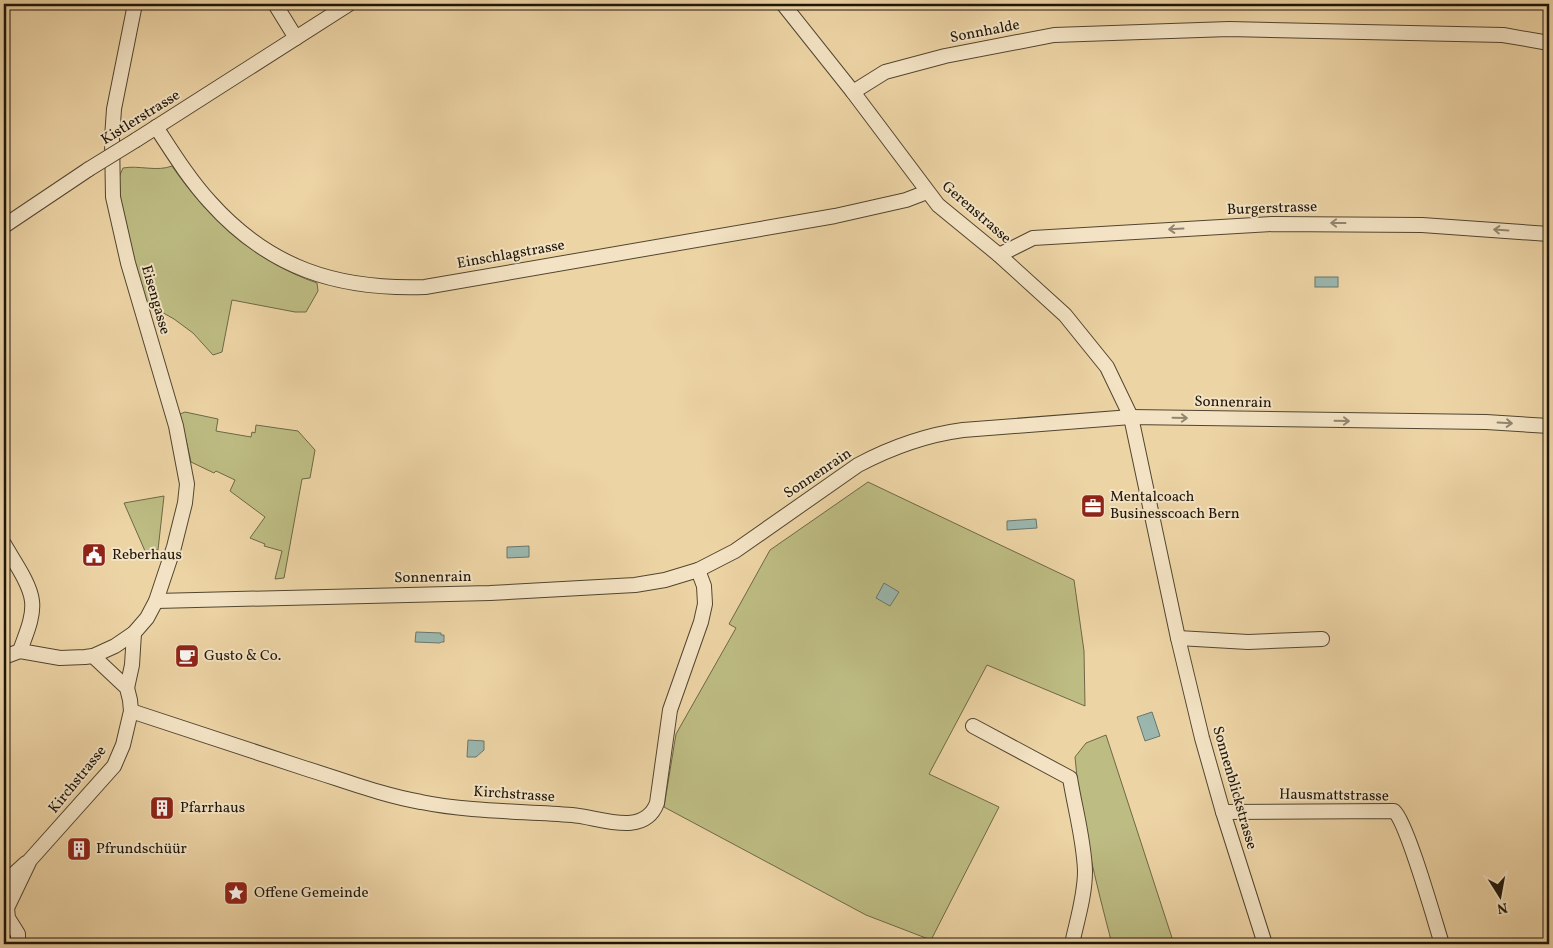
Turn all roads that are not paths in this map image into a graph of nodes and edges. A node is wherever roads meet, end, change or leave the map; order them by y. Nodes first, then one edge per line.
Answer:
1 (135, 4) edge
2 (275, 4) edge
3 (349, 4) edge
4 (783, 4) edge
5 (296, 38) junction
6 (1549, 43) edge
7 (853, 92) junction
8 (156, 128) junction
9 (927, 192) junction
10 (4, 226) edge
11 (1549, 234) edge
12 (999, 255) junction
13 (1131, 417) junction
14 (1549, 426) edge
15 (4, 544) edge
16 (698, 570) junction
17 (156, 601) junction
18 (134, 632) junction
19 (1178, 638) junction
20 (1322, 639) dead end
21 (20, 651) junction
22 (93, 656) junction
23 (4, 657) edge
24 (127, 688) junction
25 (131, 711) junction
26 (973, 726) dead end
27 (1223, 812) junction
28 (30, 860) junction
29 (4, 883) edge
30 (4, 940) edge
31 (18, 944) edge
32 (1072, 944) edge
33 (1265, 944) edge
34 (1442, 944) edge

1 - 17 street, Eisengasse
2 - 5 street
3 - 5 street, Kistlerstrasse
4 - 7 street, Gerenstrasse
5 - 8 street, Kistlerstrasse
6 - 7 street, Sonnhalde
7 - 9 street, Gerenstrasse
8 - 9 street, Einschlagstrasse
8 - 10 street, Kistlerstrasse, bridge
9 - 12 street, Gerenstrasse
11 -> 12 street, Burgerstrasse
12 - 13 street, Gerenstrasse
13 -> 14 street, Sonnenrain
13 - 16 street, Sonnenrain
13 - 19 street, Sonnenblickstrasse
15 - 21 street
16 - 17 street, Sonnenrain
16 - 25 street, Kirchstrasse
17 - 18 street
18 - 22 street
18 - 24 street, Kirchstrasse
19 - 20 street
19 - 27 street, Sonnenblickstrasse
21 - 22 street
21 - 23 street
22 - 24 street
24 - 25 street, Kirchstrasse
25 - 28 street, Kirchstrasse
26 - 32 street
27 - 33 street, Sonnenblickstrasse
27 - 34 street, Hausmattstrasse
28 - 29 street, Kirchstrasse
28 - 31 street, Kirchstrasse
30 - 31 street

